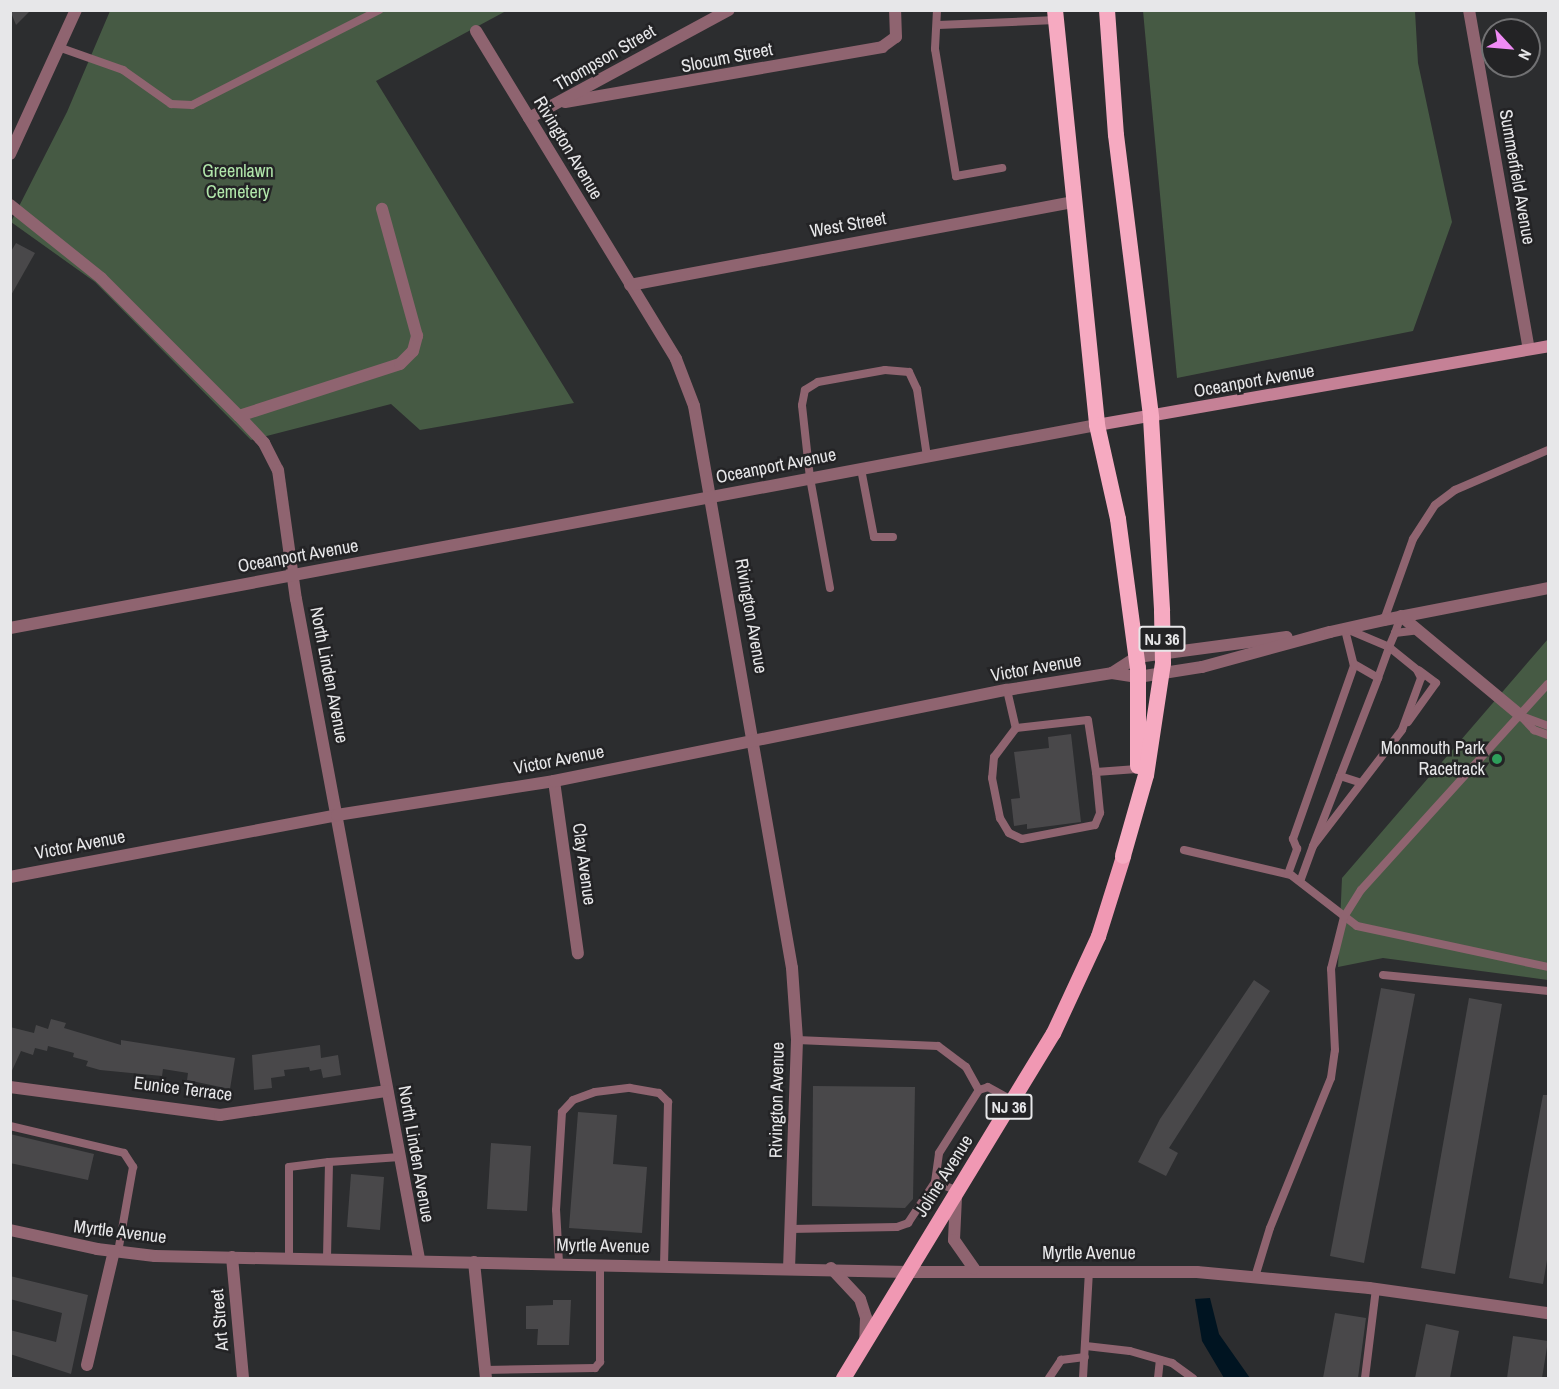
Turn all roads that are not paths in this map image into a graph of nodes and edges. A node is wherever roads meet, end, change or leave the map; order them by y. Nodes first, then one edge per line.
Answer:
1 (379, 10) edge
2 (729, 10) edge
3 (896, 10) edge
4 (937, 10) edge
5 (1107, 10) edge
6 (1469, 10) edge
7 (73, 12) edge
8 (1055, 15) edge
9 (938, 25) junction
10 (476, 31) dead end
11 (61, 48) junction
12 (566, 102) junction
13 (529, 118) junction
14 (10, 154) edge
15 (1002, 168) dead end
16 (1072, 202) junction
17 (10, 205) edge
18 (382, 209) dead end
19 (630, 285) junction
20 (1548, 346) edge
21 (1530, 350) junction
22 (240, 416) junction
23 (1151, 418) junction
24 (1097, 425) junction
25 (1548, 450) edge
26 (927, 457) junction
27 (861, 469) junction
28 (810, 478) junction
29 (711, 497) junction
30 (893, 537) dead end
31 (293, 575) junction
32 (830, 588) dead end
33 (1548, 588) edge
34 (1401, 616) junction
35 (1384, 620) junction
36 (10, 628) edge
37 (1345, 629) junction
38 (1418, 630) junction
39 (1330, 632) junction
40 (1395, 633) junction
41 (1389, 647) junction
42 (1163, 654) junction
43 (1137, 657) junction
44 (1354, 664) junction
45 (1418, 669) junction
46 (1113, 673) junction
47 (1161, 673) junction
48 (1138, 676) junction
49 (1378, 678) junction
50 (1548, 684) edge
51 (1007, 690) junction
52 (1520, 715) junction
53 (1548, 726) edge
54 (1016, 729) junction
55 (1402, 730) junction
56 (1548, 735) edge
57 (755, 738) junction
58 (1137, 769) junction
59 (1096, 772) junction
60 (1340, 776) junction
61 (554, 781) junction
62 (1361, 783) junction
63 (337, 815) junction
64 (1297, 849) junction
65 (1184, 850) dead end
66 (1312, 850) junction
67 (1123, 856) junction
68 (1288, 874) junction
69 (10, 876) edge
70 (1301, 879) junction
71 (1344, 917) junction
72 (578, 952) dead end
73 (1548, 967) edge
74 (1383, 975) dead end
75 (1548, 991) edge
76 (797, 1040) junction
77 (10, 1088) edge
78 (979, 1090) junction
79 (387, 1091) junction
80 (1013, 1101) junction
81 (10, 1126) edge
82 (400, 1157) junction
83 (330, 1162) junction
84 (935, 1182) junction
85 (957, 1194) junction
86 (790, 1229) junction
87 (10, 1230) edge
88 (116, 1251) junction
89 (232, 1257) junction
90 (289, 1258) junction
91 (327, 1258) junction
92 (419, 1259) junction
93 (474, 1262) junction
94 (559, 1263) junction
95 (600, 1264) junction
96 (664, 1264) junction
97 (789, 1266) junction
98 (831, 1268) junction
99 (974, 1269) junction
100 (1089, 1271) junction
101 (908, 1272) junction
102 (1256, 1277) junction
103 (1376, 1289) junction
104 (1548, 1313) edge
105 (864, 1344) junction
106 (1086, 1346) junction
107 (1085, 1357) junction
108 (1160, 1360) junction
109 (87, 1365) dead end
110 (486, 1374) edge
111 (243, 1378) edge
112 (843, 1378) edge
113 (1049, 1378) edge
114 (1083, 1378) edge
115 (1158, 1378) edge
116 (1193, 1378) edge
117 (1365, 1378) edge

1 - 11 lane
2 - 12 street, Thompson Street
3 - 12 street, Slocum Street
4 - 9 lane
5 - 23 highway, NJ 36
6 - 21 street, Summerfield Avenue
7 - 11 street
8 - 9 lane
8 - 16 highway, NJ 36
9 - 15 lane
10 - 13 street, Rivington Avenue
11 - 14 street
12 - 13 street, Thompson Street
13 - 19 street, Rivington Avenue
16 - 19 street, West Street
16 - 24 highway, NJ 36
17 - 22 street, North Linden Avenue
18 - 22 street
19 - 29 street, Rivington Avenue
20 - 21 main road, Oceanport Avenue
21 - 23 main road, Oceanport Avenue
22 - 31 street, North Linden Avenue
23 - 24 main road, Oceanport Avenue
23 - 42 highway, NJ 36
24 - 26 street, Oceanport Avenue
24 - 43 highway, NJ 36
25 - 35 lane
26 - 27 street, Oceanport Avenue
26 - 28 lane
27 - 28 street, Oceanport Avenue
27 - 30 lane
28 - 29 street, Oceanport Avenue
28 - 32 lane
29 - 31 street, Oceanport Avenue
29 - 57 street, Rivington Avenue
31 - 36 street, Oceanport Avenue
31 - 63 street, North Linden Avenue
33 - 34 street, Victor Avenue
34 - 35 street, Victor Avenue
34 - 38 street
34 - 40 lane
35 - 37 street, Victor Avenue
37 - 39 street, Victor Avenue
37 - 41 lane
37 - 44 lane
38 - 40 lane
38 - 52 street
39 - 42 street, Victor Avenue
39 - 47 street, Victor Avenue
40 - 41 lane
41 - 45 lane
41 - 49 lane
42 - 43 street, Victor Avenue
42 - 47 highway, NJ 36
43 - 46 street, Victor Avenue
43 - 48 highway, NJ 36
44 - 49 lane
44 - 64 lane
45 - 55 lane
45 - 55 lane
46 - 48 street, Victor Avenue
46 - 51 street, Victor Avenue
47 - 48 street, Victor Avenue
47 - 67 highway, NJ 36
48 - 58 highway, NJ 36
49 - 60 lane
50 - 52 lane
51 - 54 lane
51 - 57 street, Victor Avenue
52 - 53 lane
52 - 56 lane
52 - 71 lane
54 - 59 lane
54 - 59 lane
55 - 62 lane
57 - 61 street, Victor Avenue
57 - 76 street, Rivington Avenue
58 - 59 lane
58 - 67 highway, NJ 36
60 - 62 lane
60 - 66 lane
61 - 63 street, Victor Avenue
61 - 72 street, Clay Avenue
62 - 66 lane
63 - 69 street, Victor Avenue
63 - 79 street, North Linden Avenue
64 - 66 lane
64 - 68 lane
65 - 68 lane
66 - 70 lane
67 - 80 main road, Joline Avenue / NJ 36
68 - 70 lane
70 - 71 lane
71 - 73 lane
71 - 102 lane
74 - 75 lane
76 - 78 lane
76 - 86 street, Rivington Avenue
77 - 79 street, Eunice Terrace
78 - 80 lane
78 - 84 lane
79 - 82 street, North Linden Avenue
80 - 85 main road, Joline Avenue / NJ 36
81 - 88 lane
82 - 83 lane
82 - 92 street, North Linden Avenue
83 - 90 lane
83 - 91 lane
84 - 85 lane
84 - 86 lane
85 - 99 street
85 - 101 main road, Joline Avenue / NJ 36
86 - 97 street, Rivington Avenue
87 - 88 street, Myrtle Avenue
88 - 89 street, Myrtle Avenue
88 - 109 street
89 - 90 street, Myrtle Avenue
89 - 111 street, Art Street
90 - 91 street, Myrtle Avenue
91 - 92 street, Myrtle Avenue
92 - 93 street, Myrtle Avenue
93 - 94 street, Myrtle Avenue
93 - 110 street
94 - 95 street, Myrtle Avenue
94 - 96 lane
95 - 96 street, Myrtle Avenue
95 - 110 lane
96 - 97 street, Myrtle Avenue
97 - 98 street, Myrtle Avenue
98 - 101 street, Myrtle Avenue
98 - 105 street
99 - 100 street, Myrtle Avenue
99 - 101 street, Myrtle Avenue
100 - 102 street, Myrtle Avenue
100 - 106 lane
101 - 105 main road, Joline Avenue / NJ 36
102 - 103 street
103 - 104 street
103 - 117 lane
105 - 112 main road, Joline Avenue / NJ 36
106 - 107 lane
106 - 108 lane
107 - 113 lane
107 - 114 lane
108 - 115 lane
108 - 116 lane

